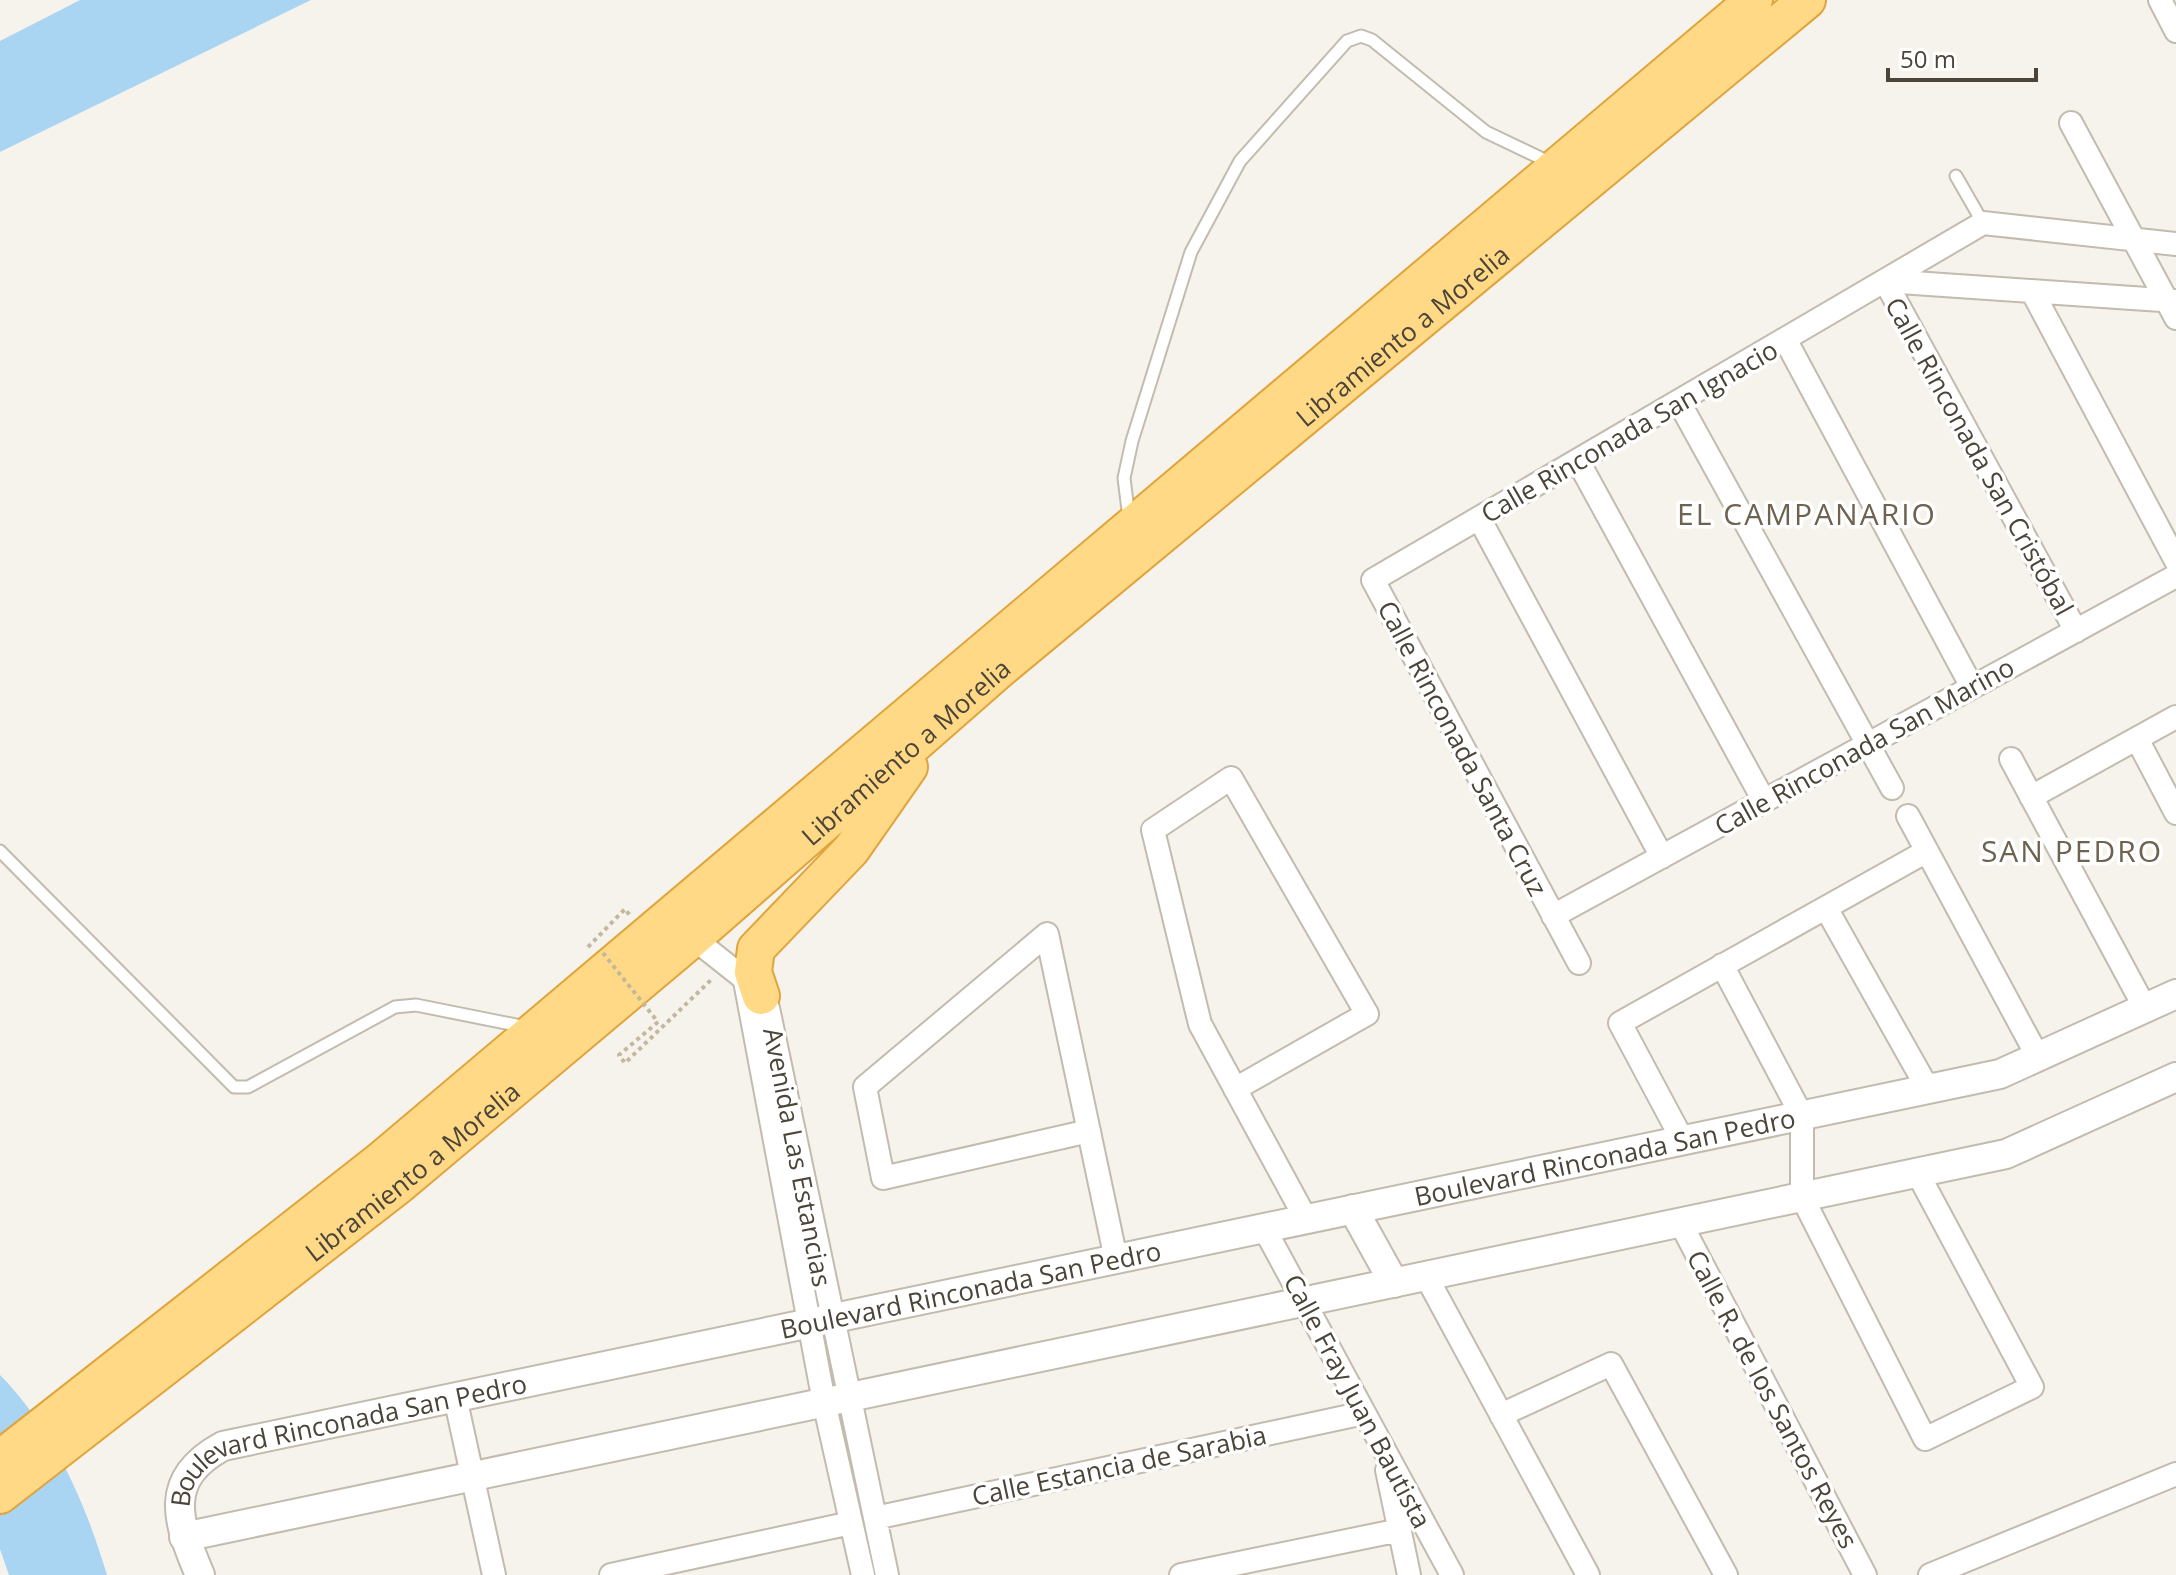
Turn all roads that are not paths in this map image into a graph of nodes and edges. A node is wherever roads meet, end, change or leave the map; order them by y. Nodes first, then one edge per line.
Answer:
1 (1754, 0) edge
2 (1807, 0) edge
3 (2160, 0) edge
4 (2176, 31) edge
5 (2071, 123) dead end
6 (1557, 166) junction
7 (1956, 176) dead end
8 (1983, 223) junction
9 (2134, 240) junction
10 (2176, 244) edge
11 (1885, 281) junction
12 (2032, 291) junction
13 (2173, 306) edge
14 (1785, 339) junction
15 (1679, 402) junction
16 (1578, 461) junction
17 (1479, 518) junction
18 (1130, 526) junction
19 (2176, 561) edge
20 (2176, 576) edge
21 (1373, 580) joint
22 (2076, 631) junction
23 (1972, 687) junction
24 (2176, 717) edge
25 (942, 720) junction
26 (2137, 739) junction
27 (1868, 744) junction
28 (2011, 759) dead end
29 (1892, 788) dead end
30 (2031, 797) junction
31 (1764, 801) junction
32 (2176, 813) edge
33 (1908, 816) dead end
34 (0, 851) edge
35 (1927, 851) junction
36 (1662, 857) junction
37 (1826, 908) junction
38 (1553, 916) junction
39 (693, 938) junction
40 (1579, 963) dead end
41 (1722, 965) junction
42 (753, 988) junction
43 (2176, 994) edge
44 (2145, 1008) junction
45 (536, 1029) junction
46 (2038, 1057) junction
47 (2176, 1077) edge
48 (1235, 1089) junction
49 (1928, 1089) junction
50 (1802, 1116) junction
51 (1089, 1131) junction
52 (1683, 1141) junction
53 (1917, 1172) junction
54 (1802, 1197) junction
55 (1353, 1209) junction
56 (1306, 1219) junction
57 (1680, 1222) junction
58 (1264, 1228) junction
59 (1116, 1259) junction
60 (1426, 1276) junction
61 (1394, 1283) junction
62 (1304, 1301) junction
63 (820, 1321) junction
64 (455, 1397) junction
65 (836, 1400) junction
66 (83, 1412) junction
67 (1364, 1413) junction
68 (1501, 1415) junction
69 (1383, 1446) junction
70 (0, 1459) edge
71 (2176, 1474) edge
72 (473, 1477) junction
73 (0, 1495) edge
74 (875, 1518) junction
75 (851, 1523) junction
76 (1400, 1530) junction
77 (184, 1537) junction
78 (200, 1575) edge
79 (494, 1575) edge
80 (611, 1575) edge
81 (863, 1575) edge
82 (887, 1575) edge
83 (1181, 1575) edge
84 (1409, 1575) edge
85 (1452, 1575) edge
86 (1588, 1575) edge
87 (1726, 1575) edge
88 (1865, 1575) edge
89 (1930, 1575) edge

1 - 6 highway, Libramiento a Morelia
2 - 25 highway, Libramiento a Morelia
3 - 4 street
5 - 9 street
6 - 18 highway, Libramiento a Morelia
6 - 18 lane
7 - 8 lane
8 - 9 street
8 - 11 street, Calle Rinconada San Ignacio
9 - 10 street
9 - 13 street
11 - 12 street
11 - 14 street, Calle Rinconada San Ignacio
11 - 22 street, Calle Rinconada San Cristóbal
12 - 13 street
12 - 19 street
14 - 15 street, Calle Rinconada San Ignacio
14 - 23 street
15 - 16 street, Calle Rinconada San Ignacio
15 - 27 street
16 - 17 street, Calle Rinconada San Ignacio
16 - 31 street
17 - 21 street, Calle Rinconada San Ignacio
17 - 36 street
18 - 45 highway, Libramiento a Morelia
20 - 22 street, Calle Rinconada San Marino
21 - 38 street, Calle Rinconada Santa Cruz
22 - 23 street, Calle Rinconada San Marino
23 - 27 street, Calle Rinconada San Marino
24 - 26 street
25 - 39 highway, Libramiento a Morelia
25 - 42 highway
26 - 30 street
26 - 32 street
27 - 29 street
27 - 31 street, Calle Rinconada San Marino
28 - 30 street
30 - 44 street
31 - 36 street, Calle Rinconada San Marino
33 - 35 street
34 - 45 lane
35 - 37 street
35 - 46 street
36 - 38 street, Calle Rinconada San Marino
37 - 41 street
37 - 49 street
38 - 40 street, Calle Rinconada Santa Cruz
39 - 42 street
39 - 66 highway, Libramiento a Morelia
41 - 50 street
41 - 52 street
42 - 63 street, Avenida Las Estancias
43 - 44 street, Boulevard Rinconada San Pedro
44 - 46 street, Boulevard Rinconada San Pedro
45 - 66 highway, Libramiento a Morelia
46 - 49 street, Boulevard Rinconada San Pedro
47 - 53 street, Boulevard Rinconada San Pedro
48 - 48 street
48 - 56 street
49 - 50 street, Boulevard Rinconada San Pedro
50 - 52 street, Boulevard Rinconada San Pedro
50 - 54 street
51 - 51 street
51 - 59 street
52 - 55 street, Boulevard Rinconada San Pedro
53 - 54 street, Boulevard Rinconada San Pedro
53 - 54 street
54 - 57 street, Boulevard Rinconada San Pedro
55 - 56 street, Boulevard Rinconada San Pedro
55 - 61 street
56 - 58 street, Boulevard Rinconada San Pedro
57 - 60 street, Boulevard Rinconada San Pedro
57 - 88 street, Calle R. de los Santos Reyes
58 - 59 street, Boulevard Rinconada San Pedro
58 - 62 street, Calle Fray Juan Bautista
59 - 63 street, Boulevard Rinconada San Pedro
60 - 61 street, Boulevard Rinconada San Pedro
60 - 68 street
61 - 62 street, Boulevard Rinconada San Pedro
62 - 65 street, Boulevard Rinconada San Pedro
62 - 67 street, Calle Fray Juan Bautista
63 - 64 street, Boulevard Rinconada San Pedro
63 - 65 street, Avenida Las Estancias
64 - 72 street
64 - 77 street, Boulevard Rinconada San Pedro
65 - 72 street, Boulevard Rinconada San Pedro
65 - 74 street, Avenida Las Estancias
65 - 75 street, Avenida Las Estancias
66 - 70 highway, Libramiento a Morelia
66 - 73 highway, Libramiento a Morelia
67 - 69 street, Calle Fray Juan Bautista
67 - 74 street, Calle Estancia de Sarabia
68 - 86 street
68 - 87 street
69 - 76 street
69 - 85 street, Calle Fray Juan Bautista
71 - 89 street
72 - 77 street, Boulevard Rinconada San Pedro
72 - 79 street
74 - 82 street, Avenida Las Estancias
75 - 80 street
75 - 81 street, Avenida Las Estancias
76 - 83 street
76 - 84 street
77 - 78 street

